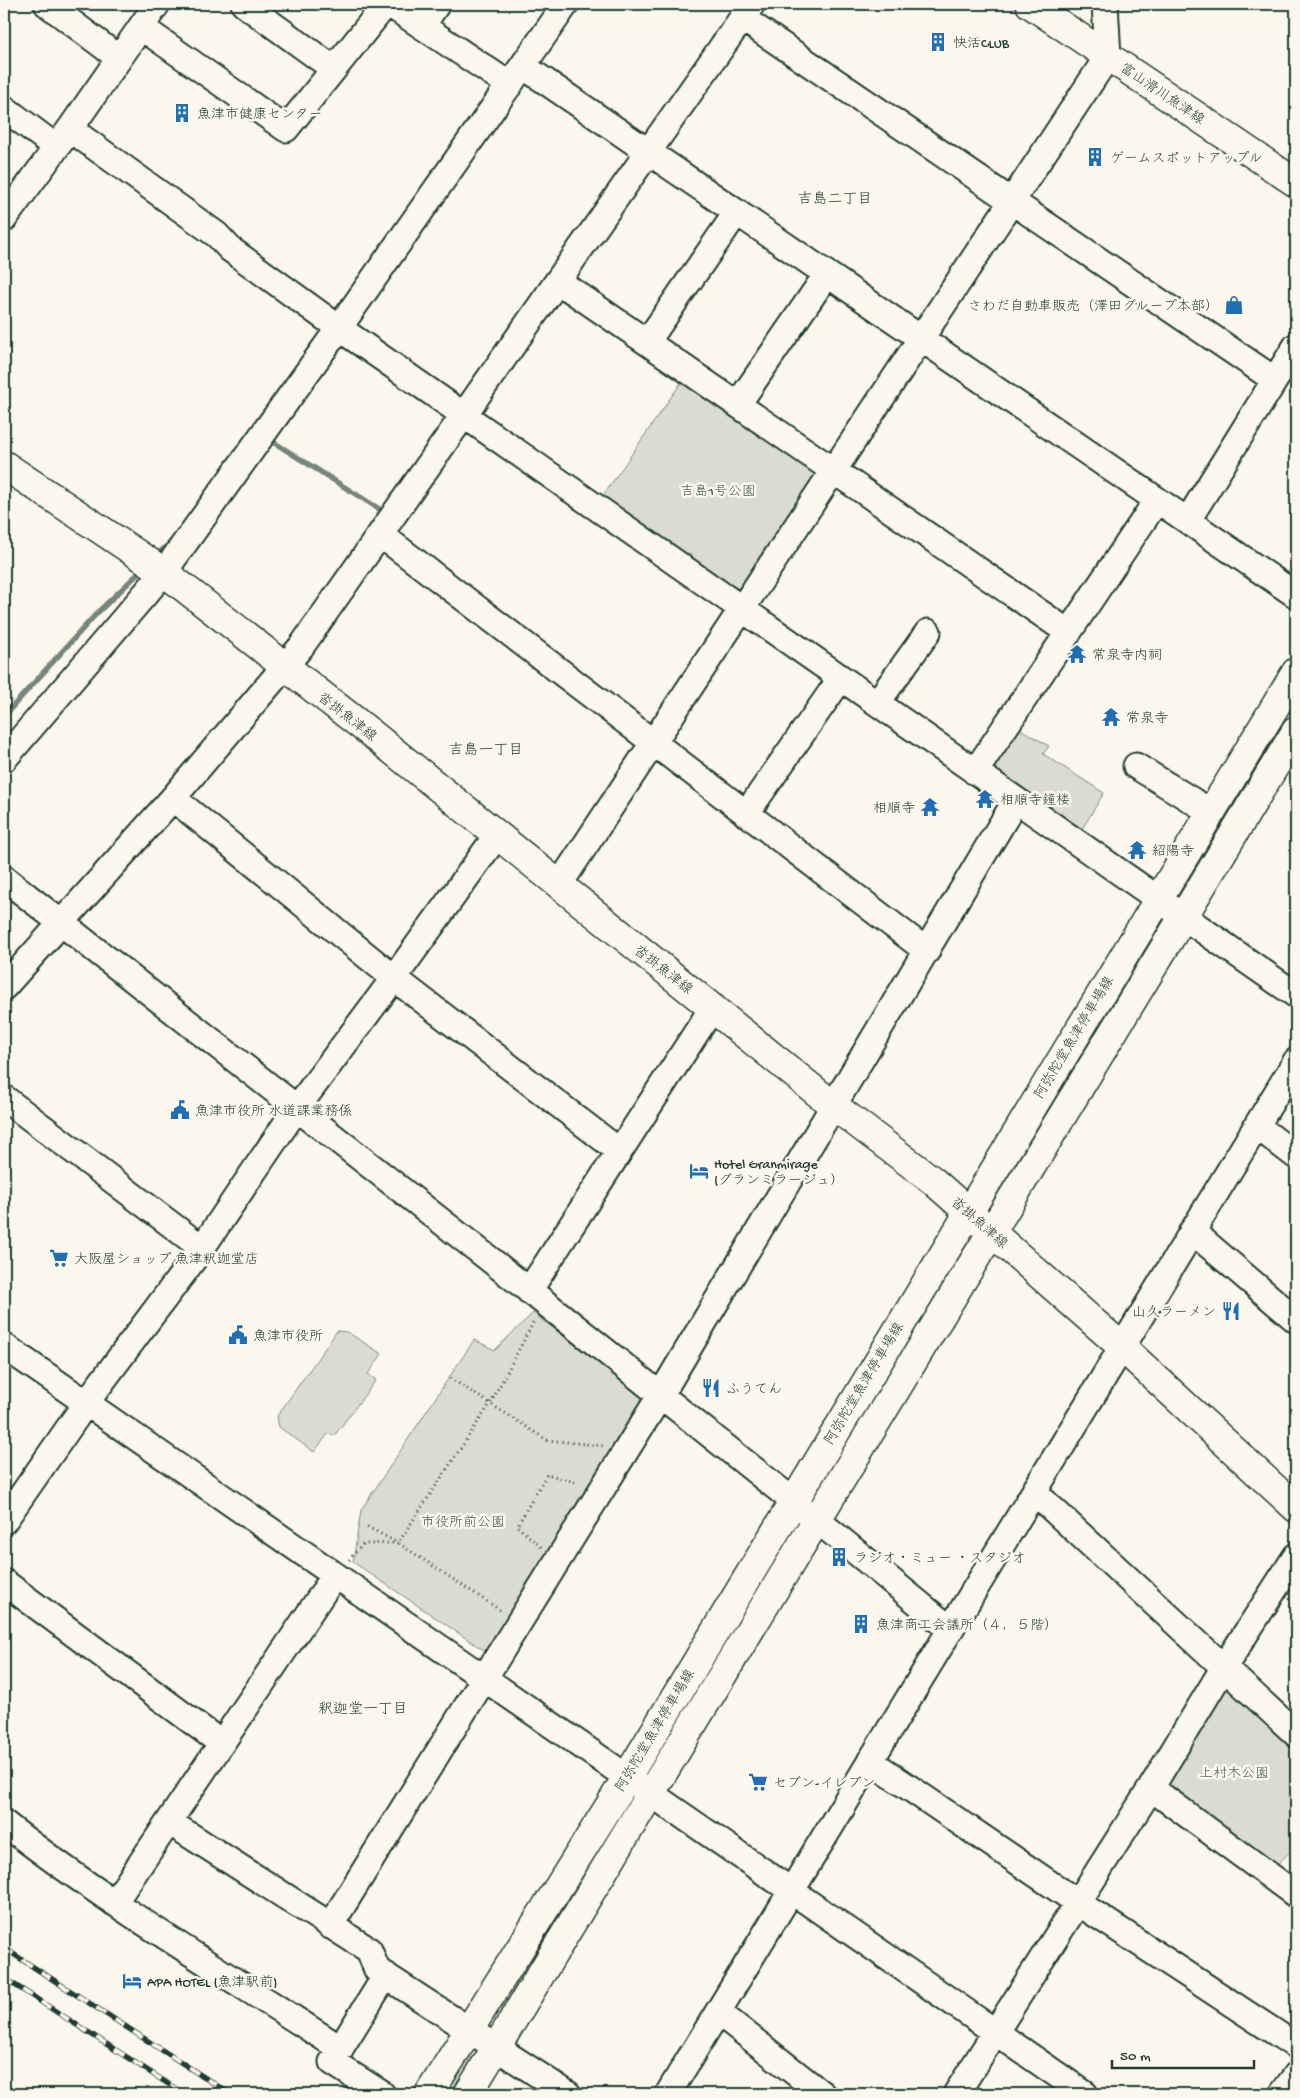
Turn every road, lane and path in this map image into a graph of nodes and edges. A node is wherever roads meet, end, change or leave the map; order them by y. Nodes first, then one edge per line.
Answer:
1 (47, 4) edge
2 (157, 4) edge
3 (244, 4) edge
4 (387, 4) edge
5 (437, 4) edge
6 (566, 4) edge
7 (1030, 4) edge
8 (1105, 4) edge
9 (747, 11) edge
10 (272, 12) edge
11 (422, 26) junction
12 (140, 27) junction
13 (1108, 56) junction
14 (119, 58) junction
15 (334, 69) junction
16 (517, 75) junction
17 (4, 108) edge
18 (63, 138) junction
19 (647, 150) junction
20 (1296, 183) edge
21 (1012, 201) junction
22 (737, 212) junction
23 (4, 218) edge
24 (826, 274) junction
25 (558, 281) junction
26 (339, 328) junction
27 (921, 338) junction
28 (647, 342) junction
29 (1296, 346) edge
30 (1275, 380) junction
31 (738, 404) junction
32 (464, 414) junction
33 (4, 464) edge
34 (834, 470) junction
35 (1157, 500) junction
36 (1188, 520) junction
37 (381, 535) junction
38 (164, 572) junction
39 (1296, 595) edge
40 (742, 608) junction
41 (928, 632) dead end
42 (1068, 632) junction
43 (285, 668) junction
44 (1296, 672) edge
45 (841, 678) junction
46 (877, 703) junction
47 (1296, 731) edge
48 (652, 744) junction
49 (6, 753) edge
50 (1136, 766) dead end
51 (975, 772) junction
52 (173, 798) junction
53 (1016, 800) junction
54 (1211, 812) junction
55 (746, 814) junction
56 (497, 835) junction
57 (4, 878) edge
58 (559, 885) junction
59 (1158, 899) junction
60 (1184, 917) junction
61 (62, 923) junction
62 (927, 951) junction
63 (394, 978) junction
64 (4, 987) edge
65 (1296, 995) edge
66 (713, 1008) junction
67 (1296, 1060) edge
68 (4, 1098) edge
69 (834, 1106) junction
70 (296, 1109) junction
71 (1256, 1126) junction
72 (619, 1152) junction
73 (1296, 1156) edge
74 (968, 1211) junction
75 (991, 1231) junction
76 (1192, 1231) junction
77 (202, 1248) junction
78 (536, 1296) junction
79 (1296, 1320) edge
80 (4, 1346) edge
81 (1122, 1347) junction
82 (450, 1378) dead end
83 (660, 1396) junction
84 (86, 1403) junction
85 (490, 1404) junction
86 (613, 1449) junction
87 (598, 1452) dead end
88 (583, 1476) dead end
89 (1034, 1492) junction
90 (792, 1500) junction
91 (1296, 1508) edge
92 (817, 1520) junction
93 (4, 1521) edge
94 (364, 1525) dead end
95 (398, 1543) junction
96 (536, 1553) dead end
97 (1296, 1556) edge
98 (335, 1575) junction
99 (4, 1582) edge
100 (506, 1602) dead end
101 (510, 1615) junction
102 (950, 1629) junction
103 (1224, 1667) junction
104 (485, 1680) junction
105 (1296, 1734) edge
106 (221, 1743) junction
107 (870, 1761) junction
108 (626, 1776) junction
109 (1151, 1788) junction
110 (651, 1795) junction
111 (169, 1822) junction
112 (4, 1823) edge
113 (790, 1892) junction
114 (1296, 1895) edge
115 (114, 1902) junction
116 (1077, 1902) junction
117 (330, 1926) junction
118 (386, 1975) junction
119 (718, 2012) junction
120 (468, 2029) junction
121 (995, 2032) junction
122 (1296, 2046) edge
123 (496, 2047) junction
124 (341, 2049) junction
125 (1296, 2075) edge
126 (382, 2094) edge
127 (429, 2094) edge
128 (468, 2094) edge
129 (568, 2094) edge
130 (668, 2094) edge
131 (822, 2094) edge
132 (956, 2094) edge
133 (1085, 2094) edge
134 (1282, 2094) edge

1 - 14 street
2 - 12 street
3 - 10 street
4 - 11 street
4 - 15 street
5 - 11 street
6 - 16 street
7 - 13 main road, 富山滑川魚津線
8 - 13 street
9 - 19 street
9 - 21 street
10 - 15 street
11 - 16 street
12 - 14 street
12 - 15 street
13 - 20 main road, 富山滑川魚津線
13 - 21 street
14 - 18 street
16 - 19 street
16 - 26 street
17 - 18 street
18 - 23 street
18 - 26 street
19 - 22 street
19 - 25 street
21 - 27 street
21 - 30 street
22 - 24 street
22 - 28 street
24 - 27 street
24 - 31 street
25 - 28 street
25 - 32 street
26 - 32 street
26 - 38 street
27 - 34 street
27 - 35 street
28 - 31 street
29 - 30 street
30 - 36 street
31 - 34 street
32 - 37 street
32 - 40 street
33 - 38 main road, 沓掛魚津線
34 - 40 street
34 - 42 street
35 - 36 street
35 - 42 street
36 - 39 street
37 - 43 street
37 - 48 street
38 - 43 main road, 沓掛魚津線
38 - 49 street
40 - 45 street
40 - 48 street
41 - 46 street
42 - 51 street
43 - 52 street
43 - 56 main road, 沓掛魚津線
44 - 54 main road, 阿弥陀堂魚津停車場線
45 - 46 street
45 - 55 street
46 - 51 street
47 - 60 main road
48 - 55 street
48 - 58 street
50 - 54 street
51 - 53 street
52 - 61 street
52 - 63 street
53 - 59 street
53 - 62 street
54 - 59 main road, 阿弥陀堂魚津停車場線
55 - 62 street
56 - 58 main road, 沓掛魚津線
56 - 63 street
57 - 61 street
58 - 66 main road, 沓掛魚津線
59 - 60 street
59 - 74 main road, 阿弥陀堂魚津停車場線
60 - 65 street
60 - 75 main road
61 - 64 street
61 - 70 street
62 - 69 street
63 - 70 street
63 - 72 street
66 - 69 main road, 沓掛魚津線
66 - 72 street
67 - 71 street
68 - 77 street
69 - 74 main road, 沓掛魚津線
69 - 83 street
70 - 77 street
70 - 78 street
71 - 73 street
71 - 76 street
72 - 78 street
74 - 75 main road, 沓掛魚津線
74 - 90 main road, 阿弥陀堂魚津停車場線
75 - 81 main road, 沓掛魚津線
75 - 92 main road
76 - 79 street
76 - 81 street
77 - 84 street
78 - 83 street
78 - 85 path
80 - 84 street
81 - 89 street
81 - 91 main road, 沓掛魚津線
82 - 85 path
83 - 86 street
83 - 90 street
84 - 93 street
84 - 98 street
85 - 86 path
85 - 95 path
86 - 87 path
86 - 101 street
88 - 96 path
89 - 102 street
89 - 103 street
90 - 92 street
90 - 108 main road, 阿弥陀堂魚津停車場線
92 - 102 street
92 - 110 main road
94 - 95 path
95 - 98 path
95 - 101 path
97 - 103 street
98 - 104 street
98 - 106 street
99 - 106 street
100 - 101 path
101 - 104 street
102 - 107 street
103 - 105 street
103 - 109 street
104 - 108 street
104 - 117 street
106 - 111 street
107 - 113 street
107 - 116 street
108 - 110 street
108 - 120 main road, 阿弥陀堂魚津停車場線
109 - 114 street
109 - 116 street
110 - 113 street
110 - 123 main road
111 - 115 street
111 - 117 street
112 - 115 street
113 - 119 street
113 - 121 street
115 - 124 street
116 - 121 street
116 - 122 street
117 - 118 street
118 - 120 street
118 - 124 street
119 - 130 street
119 - 131 street
120 - 123 street
120 - 127 main road, 阿弥陀堂魚津停車場線
121 - 132 street
121 - 133 street
123 - 128 main road
123 - 129 street
124 - 126 street
125 - 134 street

